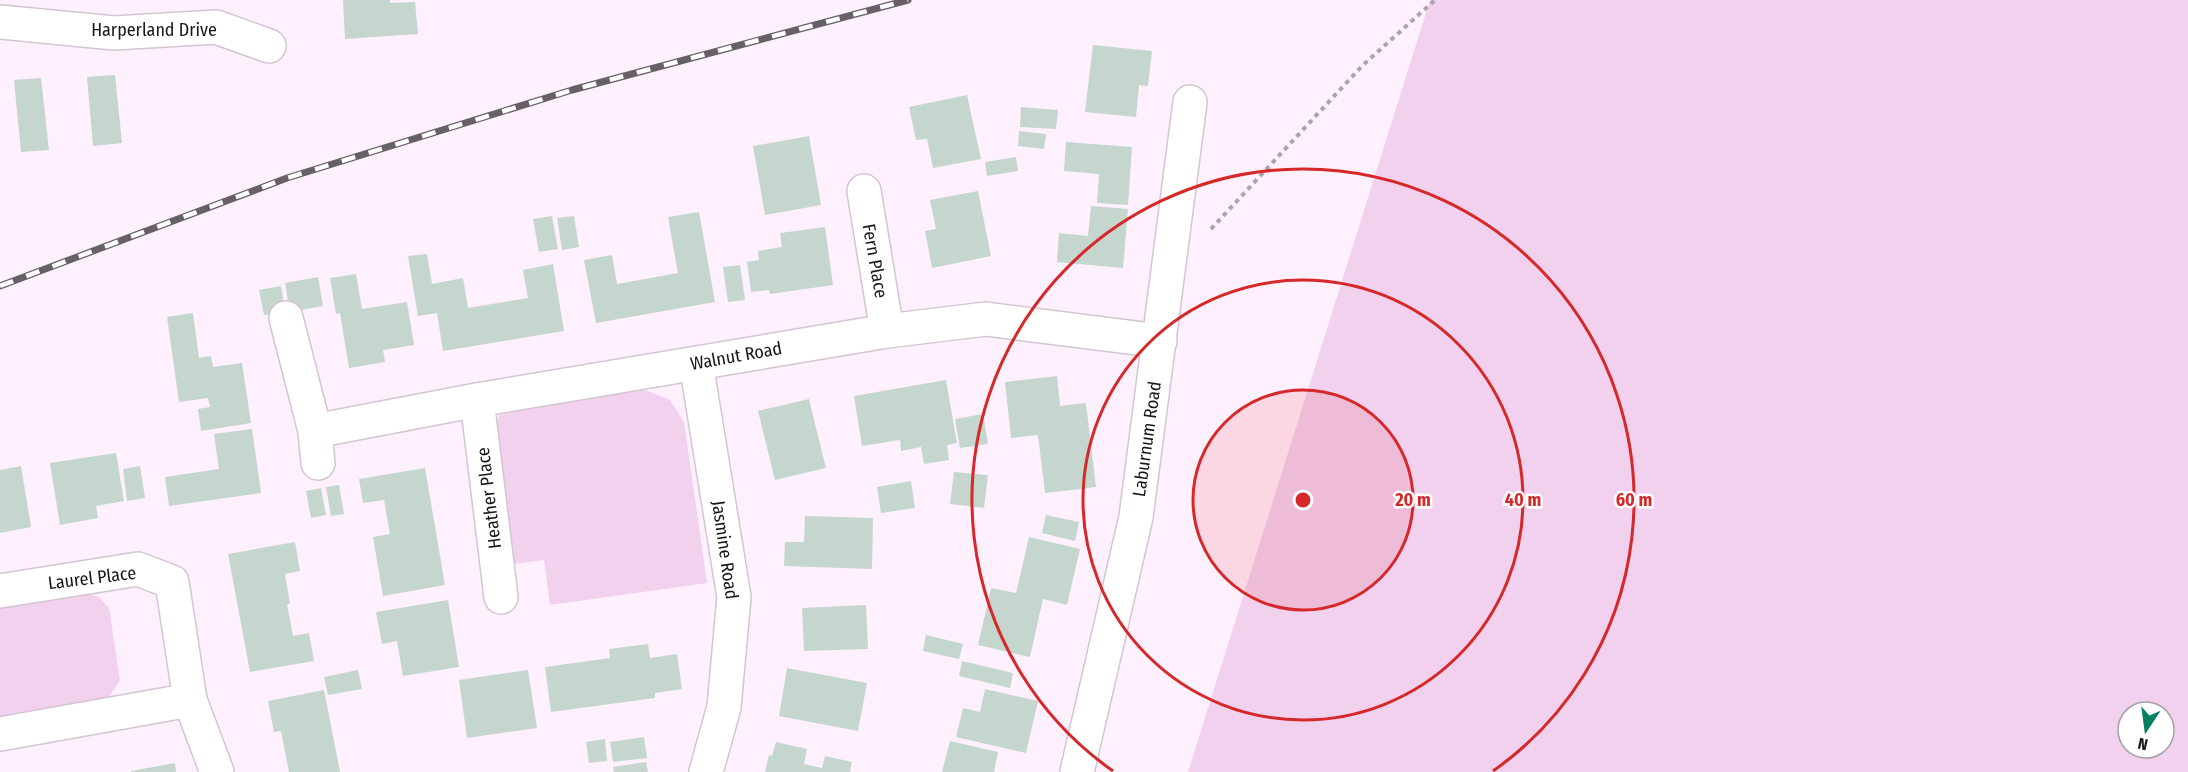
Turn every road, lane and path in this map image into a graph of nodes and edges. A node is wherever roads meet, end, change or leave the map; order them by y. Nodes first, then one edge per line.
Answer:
1 (1435, 0) edge
2 (0, 22) edge
3 (269, 46) dead end
4 (1190, 102) dead end
5 (864, 191) dead end
6 (1208, 232) dead end
7 (286, 318) dead end
8 (887, 331) junction
9 (1160, 341) junction
10 (696, 363) junction
11 (477, 400) junction
12 (0, 591) edge
13 (501, 597) dead end
14 (190, 700) junction
15 (0, 734) edge
16 (217, 772) edge
17 (706, 772) edge
18 (1077, 772) edge

1 - 6 path
2 - 3 street, Harperland Drive
4 - 9 street, Laburnum Road
5 - 8 street, Fern Place
7 - 11 street, Walnut Road
8 - 9 street, Walnut Road
8 - 10 street, Walnut Road
9 - 18 street, Laburnum Road
10 - 11 street, Walnut Road
10 - 17 street, Jasmine Road
11 - 13 street, Heather Place
12 - 14 street, Laurel Place
14 - 15 street
14 - 16 street, Laurel Place

